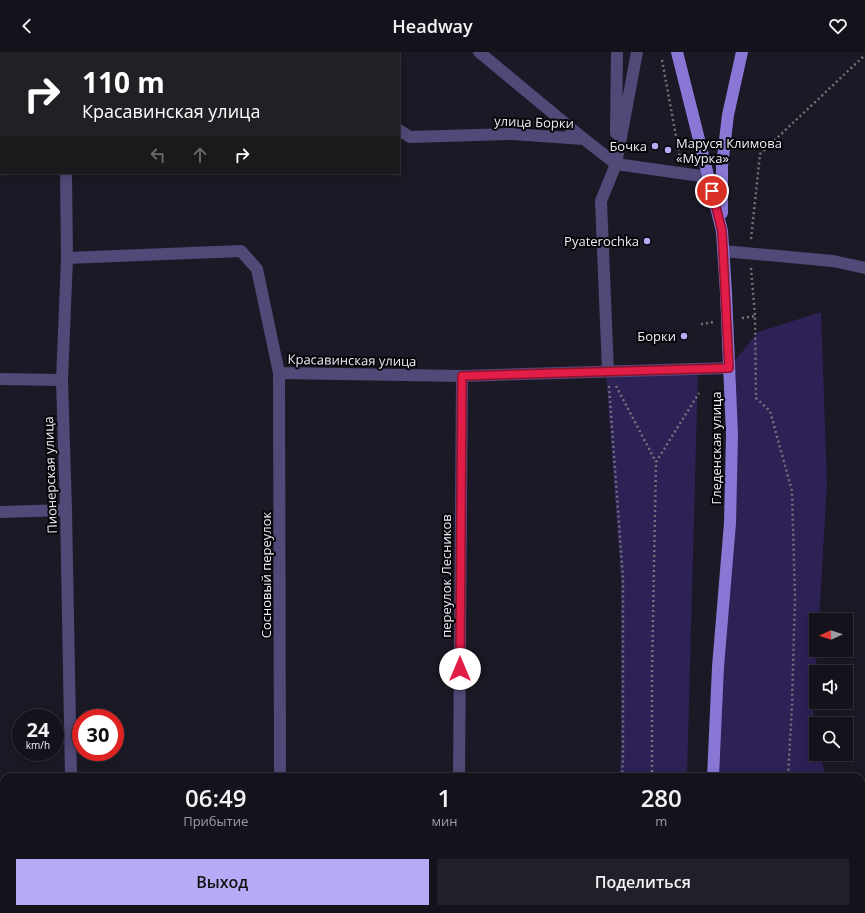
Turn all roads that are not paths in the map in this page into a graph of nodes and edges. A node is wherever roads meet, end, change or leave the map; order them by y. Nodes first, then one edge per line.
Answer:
1 (479, 52) edge
2 (617, 52) edge
3 (637, 52) edge
4 (677, 52) edge
5 (742, 52) edge
6 (400, 131) edge
7 (584, 139) junction
8 (616, 164) junction
9 (66, 174) edge
10 (708, 177) junction
11 (722, 231) junction
12 (723, 251) junction
13 (67, 258) junction
14 (865, 268) edge
15 (729, 368) junction
16 (608, 371) junction
17 (279, 373) junction
18 (462, 376) junction
19 (0, 379) edge
20 (62, 380) junction
21 (66, 510) junction
22 (0, 512) edge
23 (71, 773) edge
24 (280, 773) edge
25 (459, 773) edge
26 (713, 773) edge

1 - 7 street
2 - 8 street
3 - 8 street
4 - 10 main road, Гледенская улица
5 - 11 main road
6 - 7 street, улица Борки
7 - 8 street, улица Борки
8 - 10 street, улица Борки
8 - 16 street
9 - 13 street, Пионерская улица
10 - 11 main road, Гледенская улица
11 - 12 main road, Гледенская улица
12 - 14 street
12 - 15 main road, Гледенская улица
13 - 17 street, Красавинская улица
13 - 20 street, Пионерская улица
15 - 16 street, Красавинская улица
15 - 26 main road, Гледенская улица
16 - 18 street, Красавинская улица
17 - 18 street, Красавинская улица
17 - 24 street, Сосновый переулок
18 - 25 street, переулок Лесников
19 - 20 street
20 - 21 street, Пионерская улица
21 - 22 street
21 - 23 street, Пионерская улица

